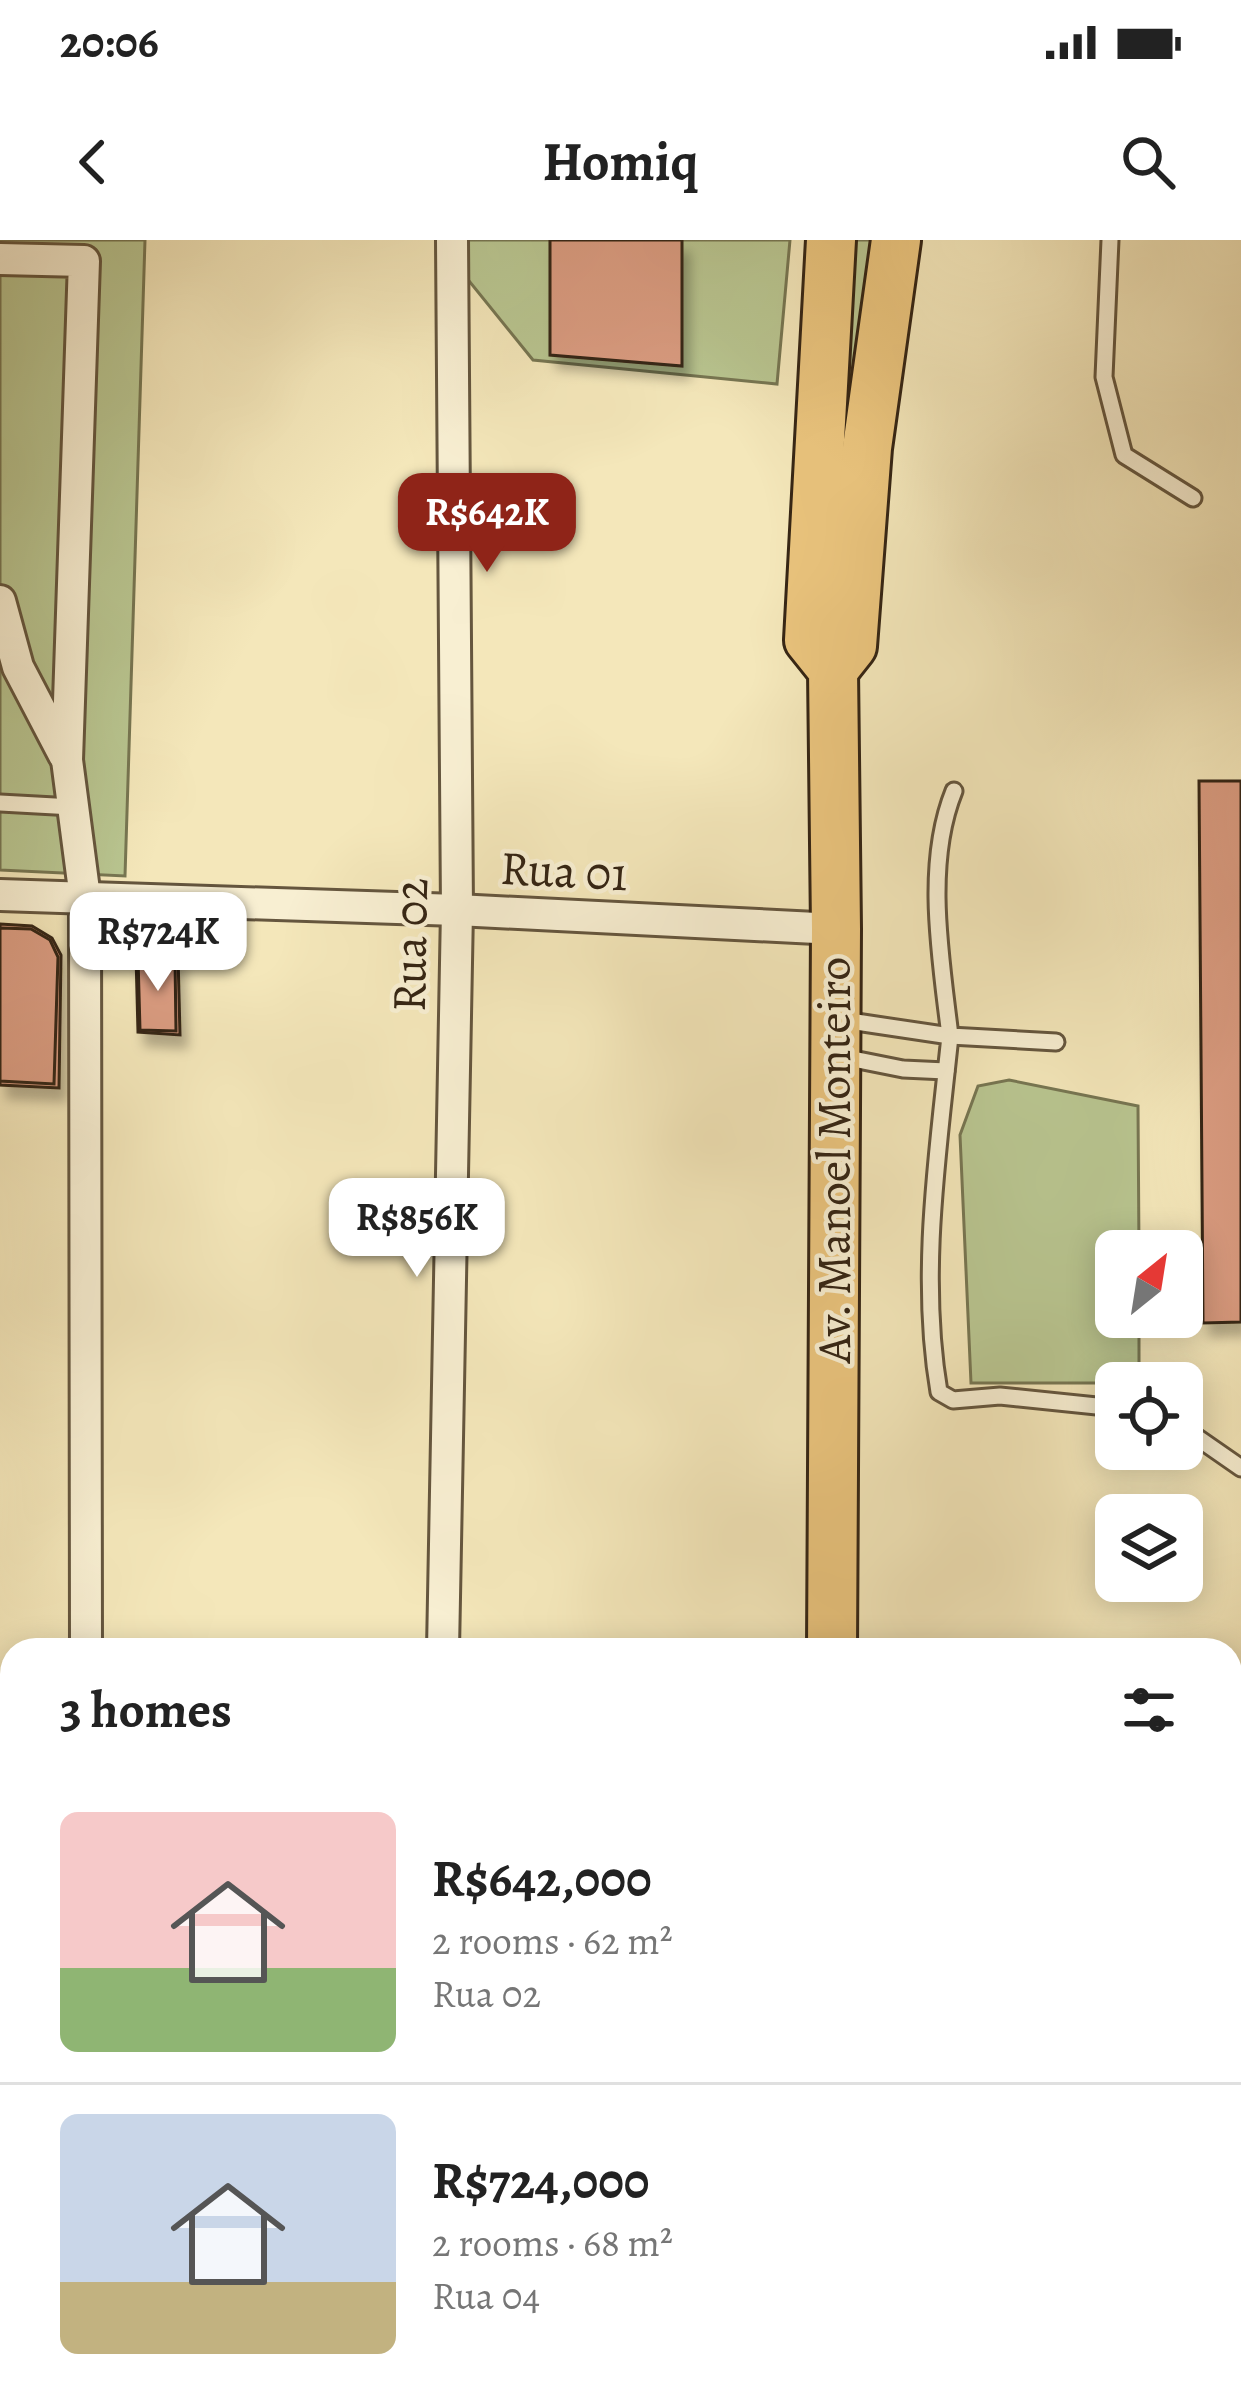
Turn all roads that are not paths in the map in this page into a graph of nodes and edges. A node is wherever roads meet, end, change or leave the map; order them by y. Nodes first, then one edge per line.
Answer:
1 (452, 240) edge
2 (831, 240) edge
3 (896, 240) edge
4 (1110, 240) edge
5 (84, 250) edge
6 (0, 259) edge
7 (1193, 497) dead end
8 (0, 601) edge
9 (833, 670) junction
10 (67, 760) junction
11 (954, 791) dead end
12 (0, 803) edge
13 (73, 807) junction
14 (0, 896) edge
15 (85, 898) junction
16 (457, 910) junction
17 (836, 929) junction
18 (950, 1036) junction
19 (835, 1037) junction
20 (1056, 1042) dead end
21 (946, 1071) junction
22 (1095, 1406) edge
23 (1203, 1442) edge
24 (1241, 1468) edge
25 (86, 1638) edge
26 (443, 1638) edge
27 (832, 1638) edge

1 - 16 street, Rua 02
2 - 9 main road, Av. Manoel Monteiro
3 - 9 main road, Av. Manoel Monteiro
4 - 7 lane
5 - 6 street
5 - 10 street
8 - 10 street
9 - 17 main road, Av. Manoel Monteiro
10 - 13 street
11 - 18 lane
12 - 13 lane
13 - 15 street
14 - 15 street, Rua 01
15 - 16 street, Rua 01
15 - 25 street
16 - 17 street, Rua 01
16 - 26 street, Rua 02
17 - 19 main road, Av. Manoel Monteiro
18 - 19 lane
18 - 20 lane
18 - 21 lane
19 - 21 lane
19 - 27 main road, Av. Manoel Monteiro
21 - 22 lane
23 - 24 lane

